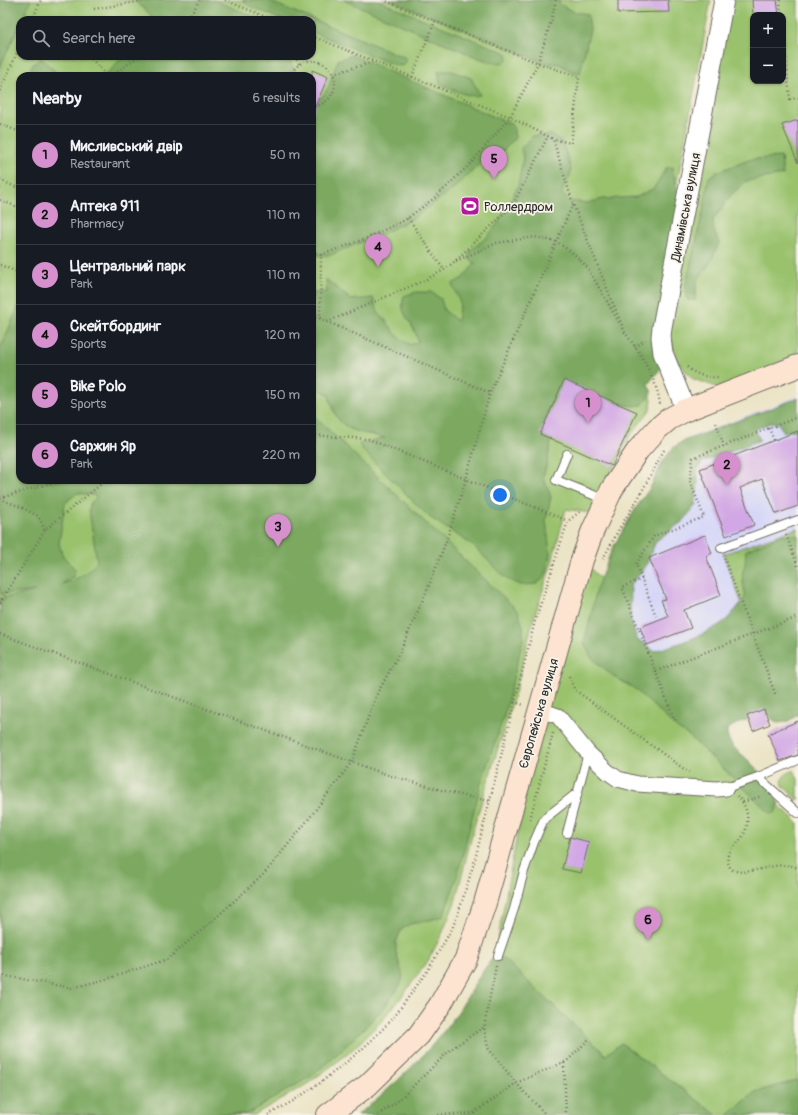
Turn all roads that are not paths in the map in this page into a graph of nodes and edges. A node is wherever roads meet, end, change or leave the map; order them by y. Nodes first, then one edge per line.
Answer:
1 (724, 0) edge
2 (798, 366) edge
3 (686, 410) junction
4 (567, 454) dead end
5 (602, 499) junction
6 (798, 520) edge
7 (720, 548) road end
8 (549, 713) junction
9 (588, 753) junction
10 (798, 760) edge
11 (758, 777) junction
12 (726, 788) joint
13 (577, 793) junction
14 (798, 813) edge
15 (567, 832) dead end
16 (498, 956) road end
17 (328, 1115) edge

1 - 3 street, Динамівська вулиця
2 - 3 main road, Європейська вулиця
3 - 5 main road, Європейська вулиця
4 - 5 lane
5 - 8 main road, Європейська вулиця
6 - 7 lane
8 - 9 street
8 - 17 main road, Європейська вулиця
9 - 12 street
9 - 13 lane
10 - 11 lane
11 - 12 lane
11 - 14 lane
13 - 15 lane
13 - 16 lane

